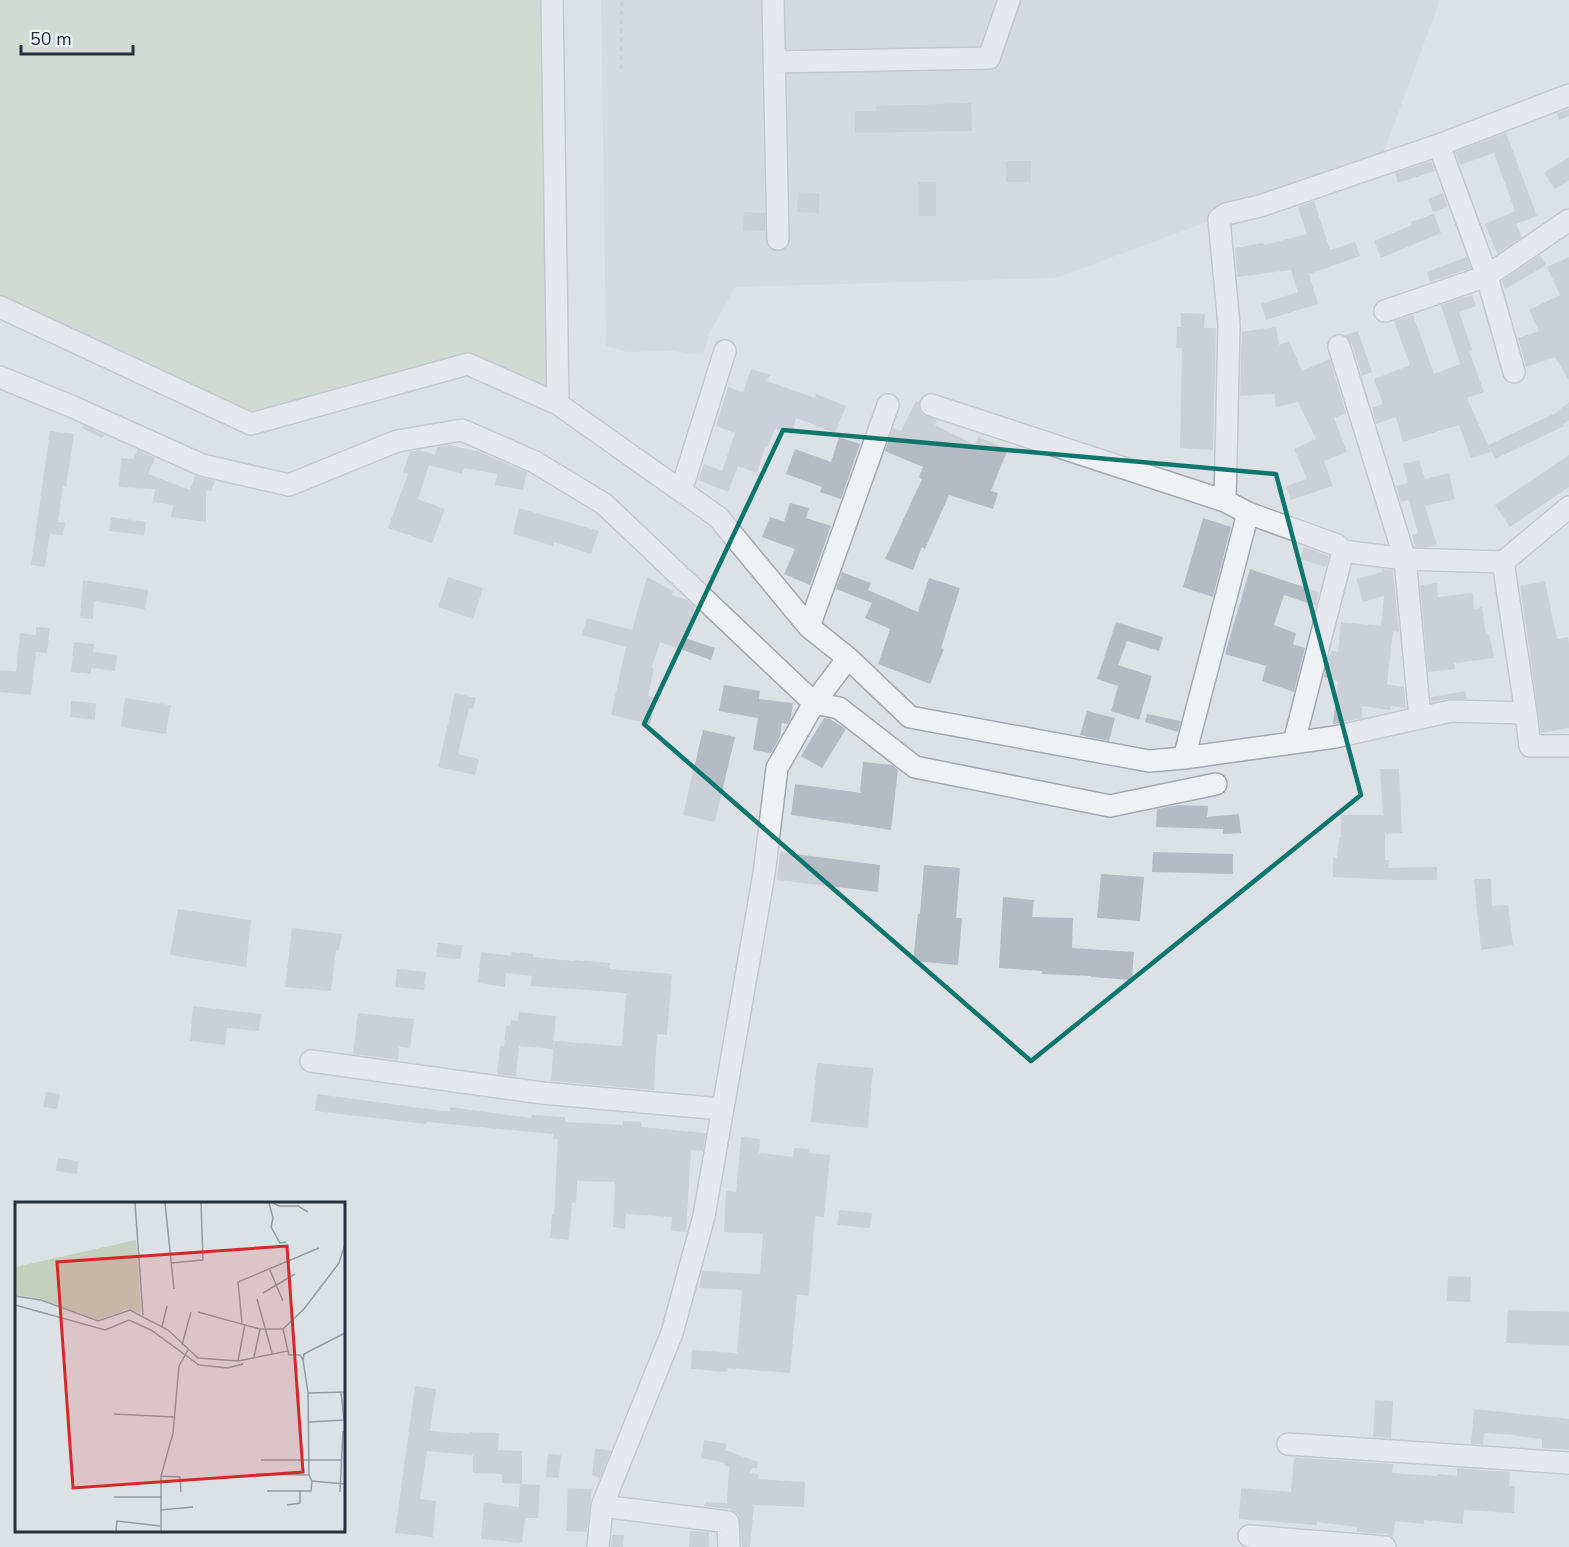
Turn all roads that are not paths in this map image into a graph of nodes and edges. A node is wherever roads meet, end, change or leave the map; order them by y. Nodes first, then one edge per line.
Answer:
1 (552, 0) edge
2 (773, 0) edge
3 (1009, 0) edge
4 (775, 62) junction
5 (1569, 95) edge
6 (1439, 145) junction
7 (1569, 220) edge
8 (778, 239) dead end
9 (1487, 276) junction
10 (0, 307) edge
11 (1384, 311) dead end
12 (1339, 346) dead end
13 (725, 351) dead end
14 (1514, 372) dead end
15 (0, 377) edge
16 (558, 404) junction
17 (888, 405) dead end
18 (930, 405) dead end
19 (681, 491) junction
20 (1225, 501) junction
21 (1569, 507) edge
22 (1248, 513) junction
23 (1343, 551) junction
24 (1405, 560) junction
25 (1503, 562) junction
26 (809, 627) junction
27 (848, 658) junction
28 (814, 703) junction
29 (1526, 712) junction
30 (1420, 718) junction
31 (1294, 742) junction
32 (1569, 746) edge
33 (1184, 758) junction
34 (1216, 784) dead end
35 (311, 1061) dead end
36 (721, 1109) junction
37 (1288, 1444) dead end
38 (1569, 1463) edge
39 (602, 1506) junction
40 (1249, 1536) dead end
41 (598, 1547) edge
42 (729, 1547) edge
43 (1385, 1547) edge

1 - 16 street
2 - 4 street
3 - 4 street
4 - 8 street
5 - 6 street
6 - 9 street
6 - 20 street
7 - 9 street
9 - 11 street
9 - 14 street
10 - 16 street
12 - 24 street
13 - 19 street
15 - 28 street
16 - 19 street
17 - 26 street
18 - 20 street
19 - 26 street
20 - 22 street
21 - 25 street
22 - 23 street
22 - 33 street
23 - 24 street
23 - 31 street
24 - 25 street
24 - 30 street
25 - 29 street
26 - 27 street
27 - 28 street
27 - 33 street
28 - 34 street
28 - 36 street
29 - 30 street
29 - 32 street
30 - 31 street
31 - 33 street
35 - 36 street
36 - 39 street
37 - 38 street
39 - 41 street
39 - 42 street
40 - 43 street

